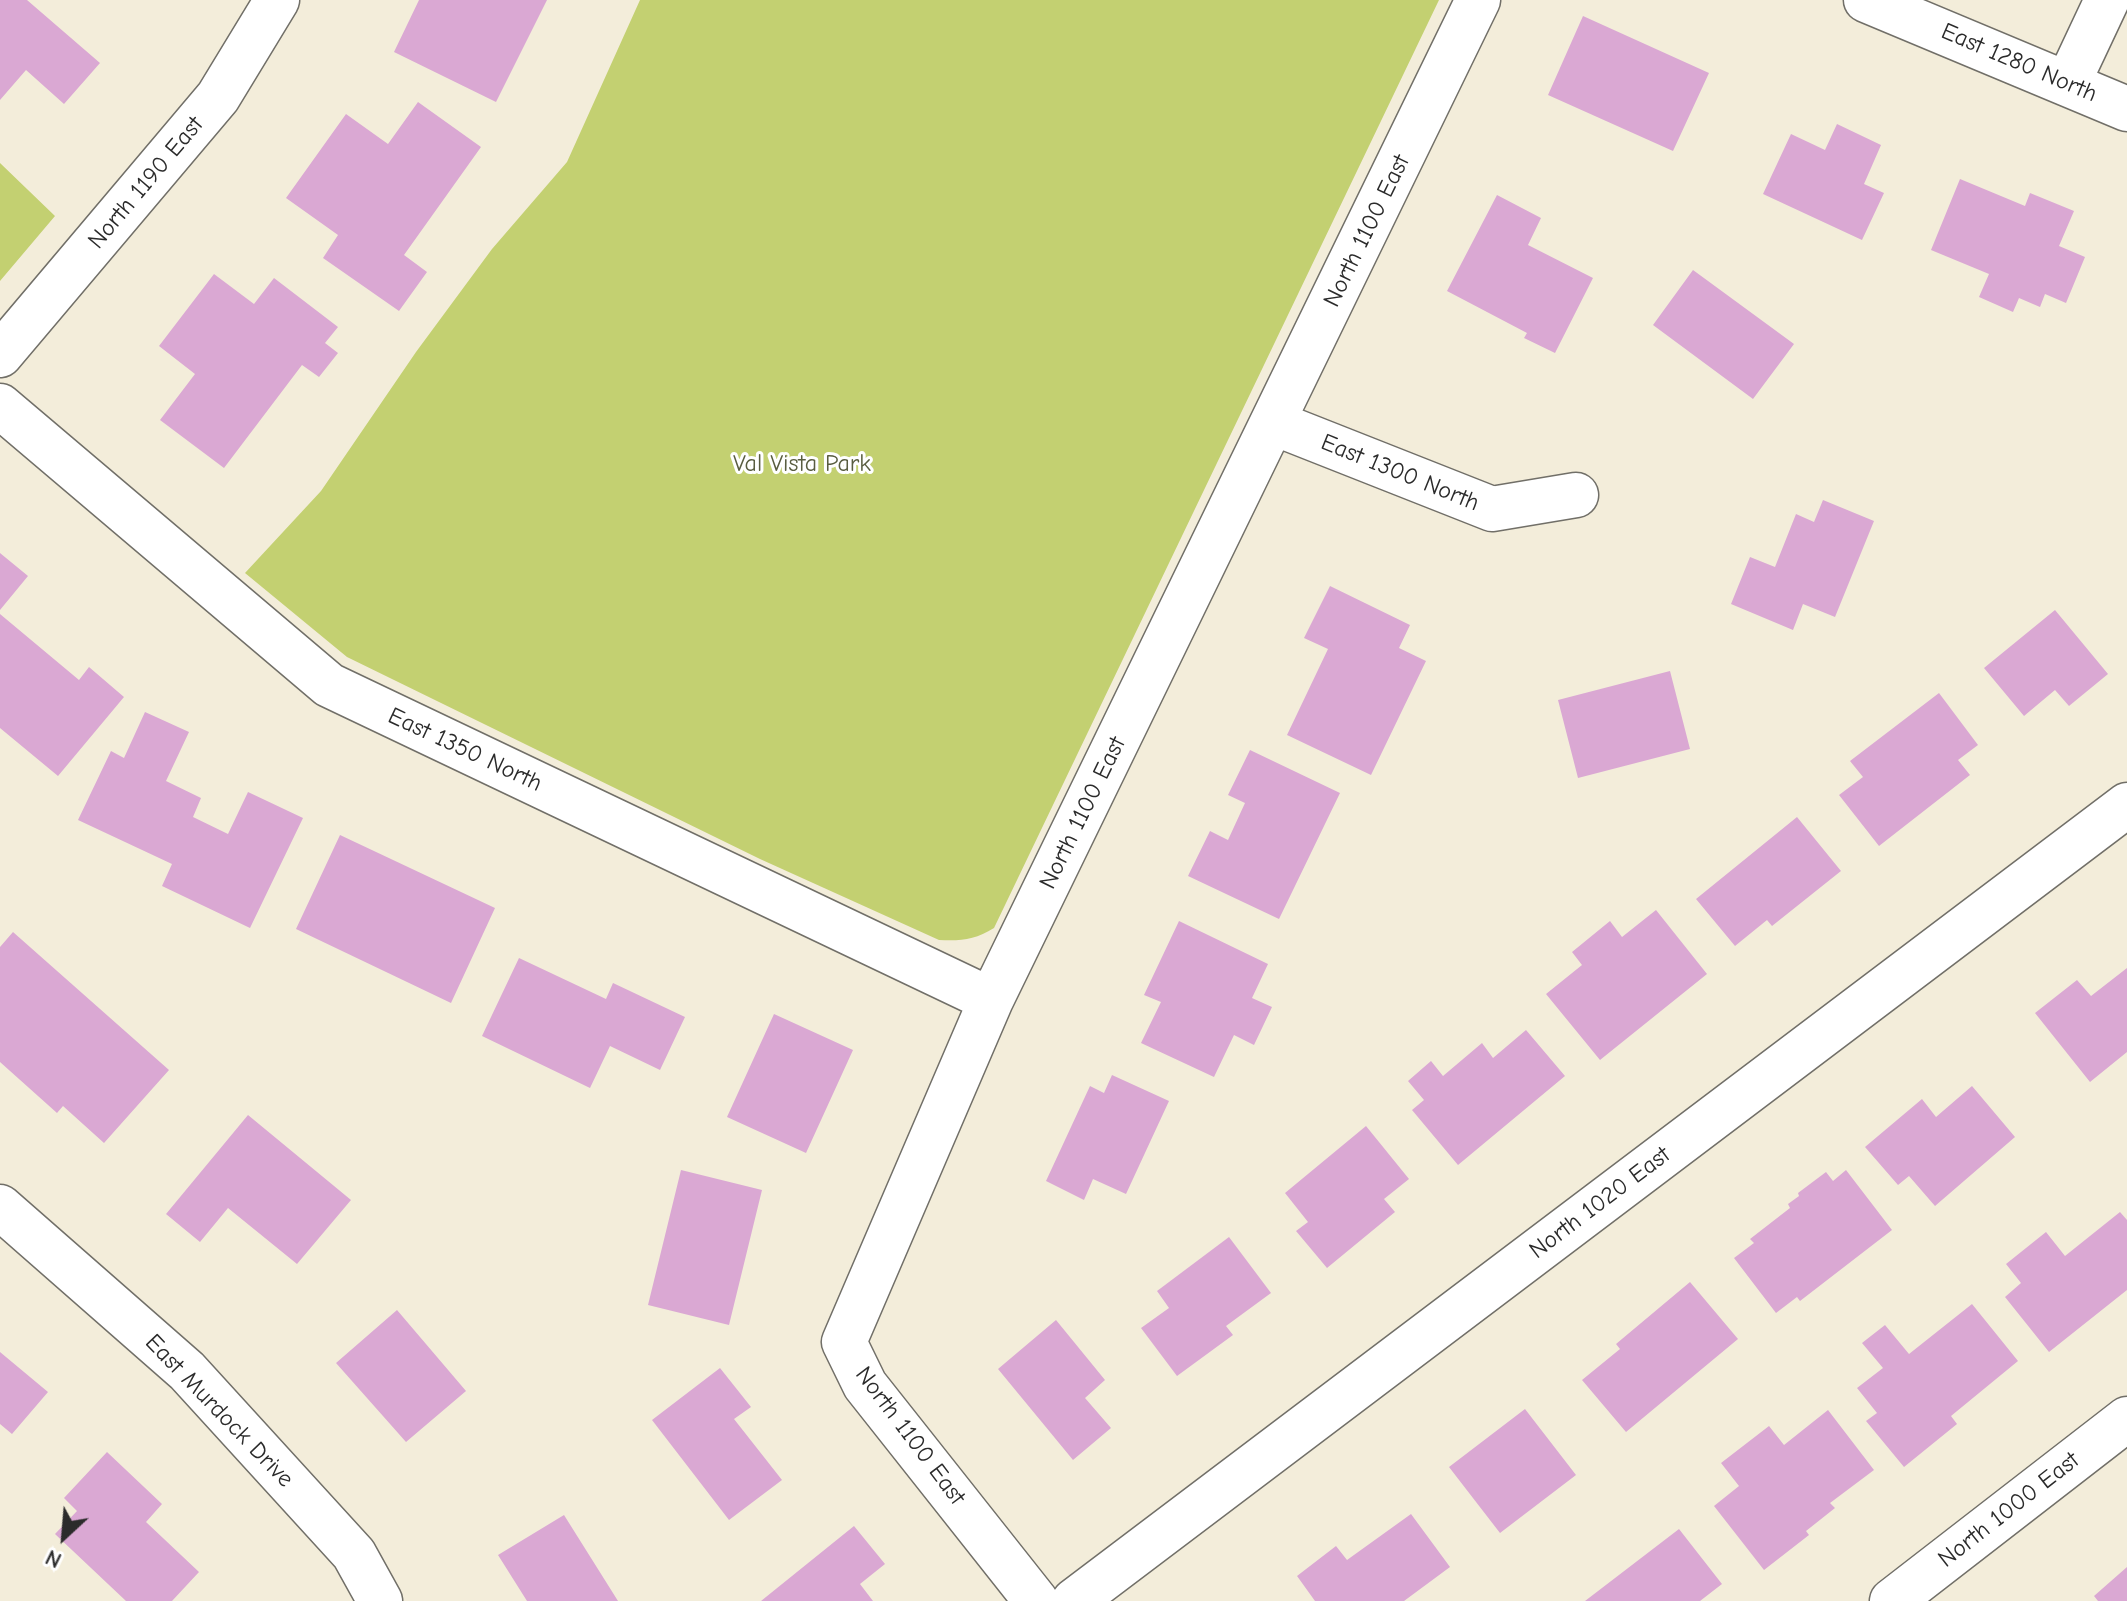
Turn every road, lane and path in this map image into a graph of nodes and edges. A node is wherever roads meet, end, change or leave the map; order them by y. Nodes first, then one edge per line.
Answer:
1 (277, 0) edge
2 (1478, 0) edge
3 (1866, 0) edge
4 (2107, 0) edge
5 (2068, 83) junction
6 (2127, 109) edge
7 (0, 355) edge
8 (0, 406) edge
9 (1274, 423) junction
10 (1576, 495) dead end
11 (2127, 805) edge
12 (991, 1000) junction
13 (0, 1207) edge
14 (2127, 1419) edge
15 (1942, 1586) edge
16 (380, 1601) edge
17 (1036, 1601) edge
18 (1074, 1601) edge
19 (1892, 1601) edge

1 - 7 street, North 1190 East
2 - 9 street, North 1100 East
3 - 5 street, East 1280 North
4 - 5 street
5 - 6 street, East 1280 North
8 - 12 street, East 1350 North
9 - 10 street, East 1300 North
9 - 12 street, North 1100 East
11 - 18 street, North 1020 East
12 - 17 street, North 1100 East
13 - 16 street, East Murdock Drive
14 - 15 street, North 1000 East
15 - 19 street, North 1000 East

